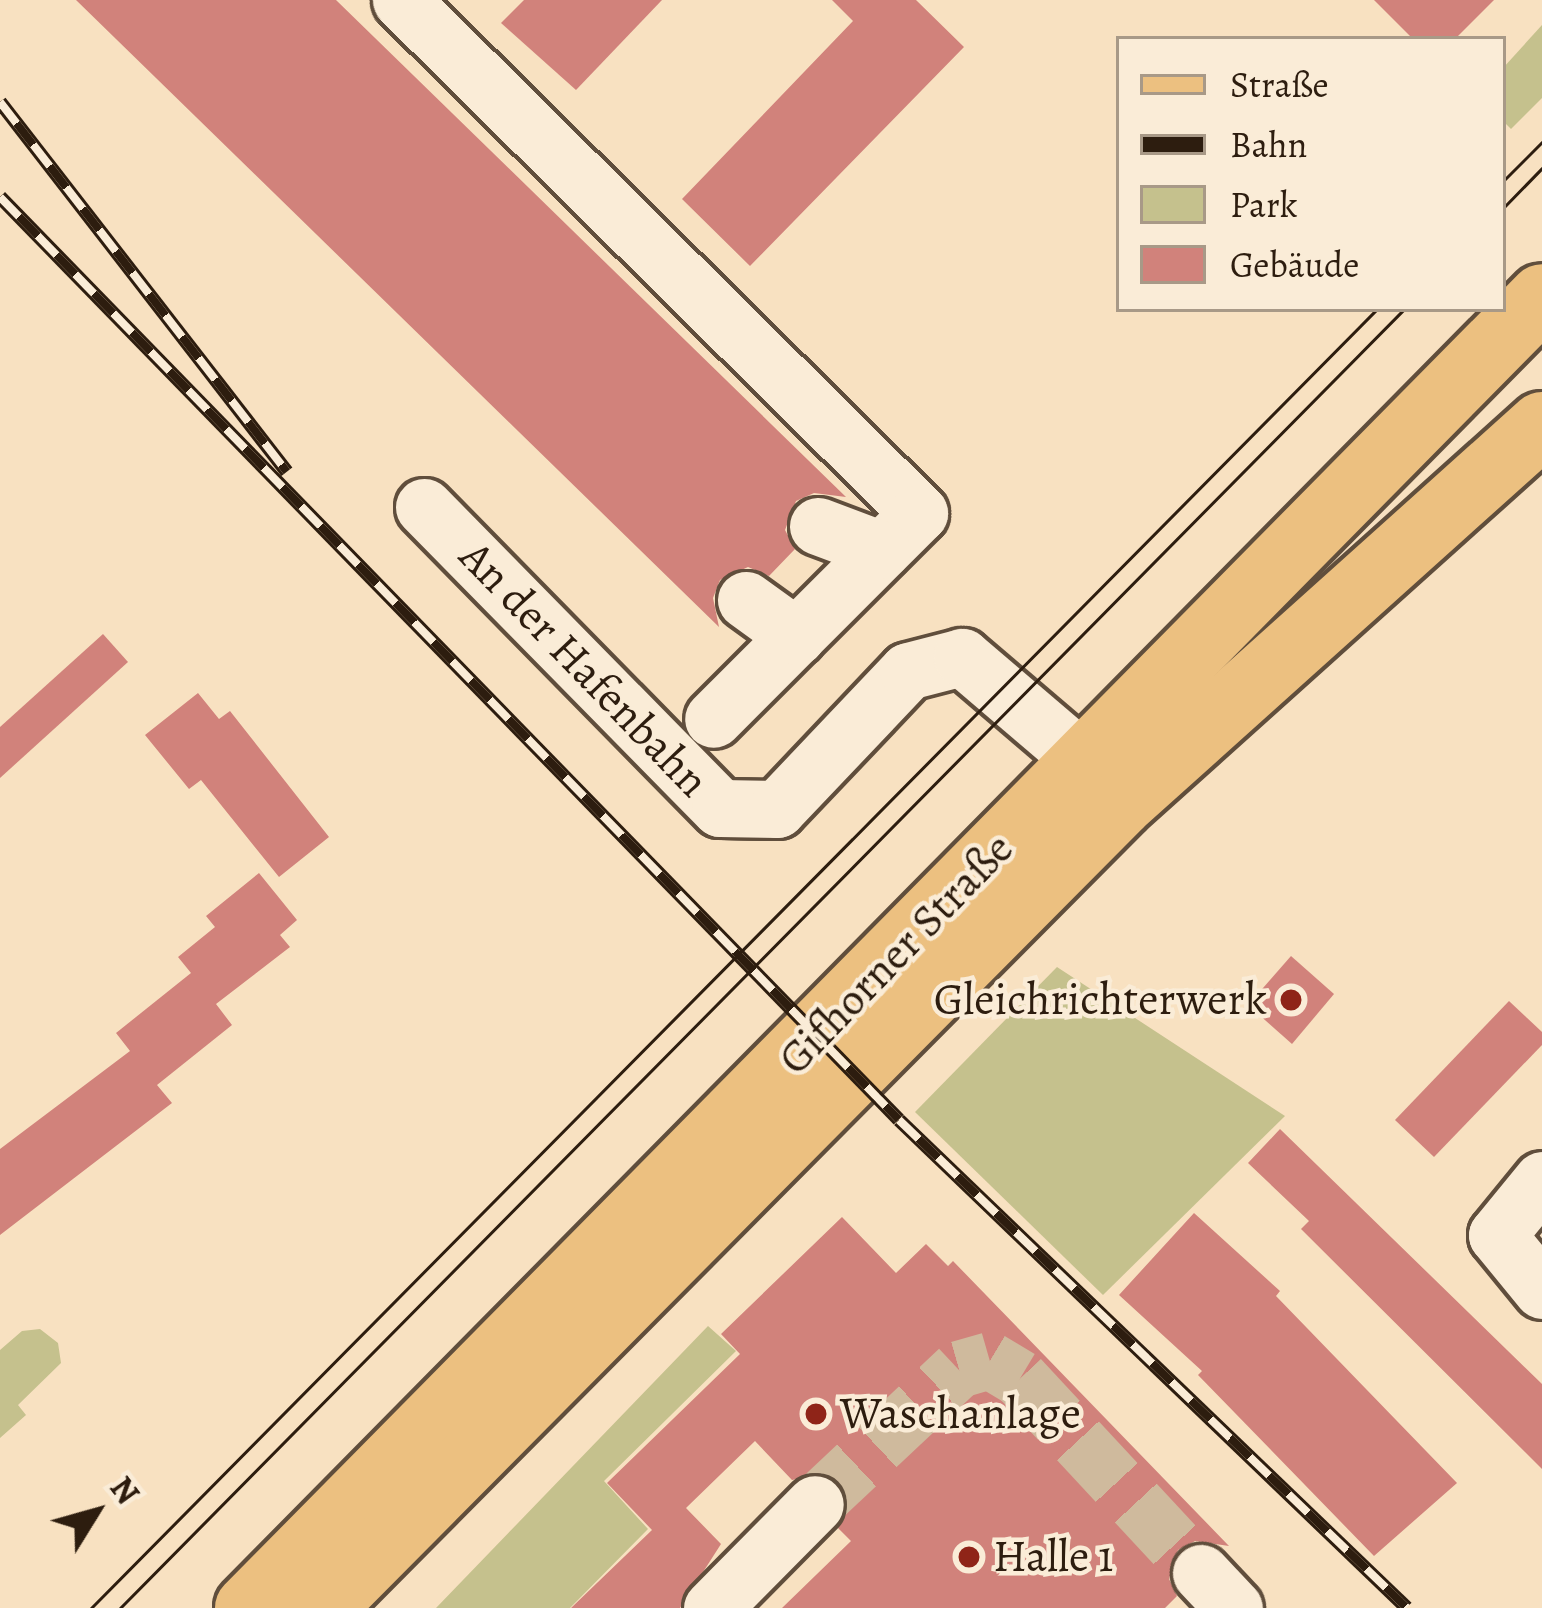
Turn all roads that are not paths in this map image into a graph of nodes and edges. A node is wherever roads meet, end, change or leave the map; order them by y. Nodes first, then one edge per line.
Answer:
1 (401, 0) edge
2 (1542, 297) edge
3 (1542, 425) edge
4 (424, 507) dead end
5 (818, 526) dead end
6 (881, 550) junction
7 (746, 600) dead end
8 (796, 636) junction
9 (713, 718) dead end
10 (1085, 762) junction
11 (1542, 1180) edge
12 (1542, 1290) edge
13 (815, 1504) tunnel mouth
14 (248, 1608) edge
15 (322, 1608) edge
16 (712, 1608) edge

1 - 6 street
2 - 10 main road, Gifhorner Straße
3 - 15 main road, Gifhorner Straße
4 - 10 street, An der Hafenbahn
5 - 6 street
6 - 8 street
7 - 8 street
8 - 9 street
10 - 14 main road, Gifhorner Straße
11 - 12 street
13 - 16 street

